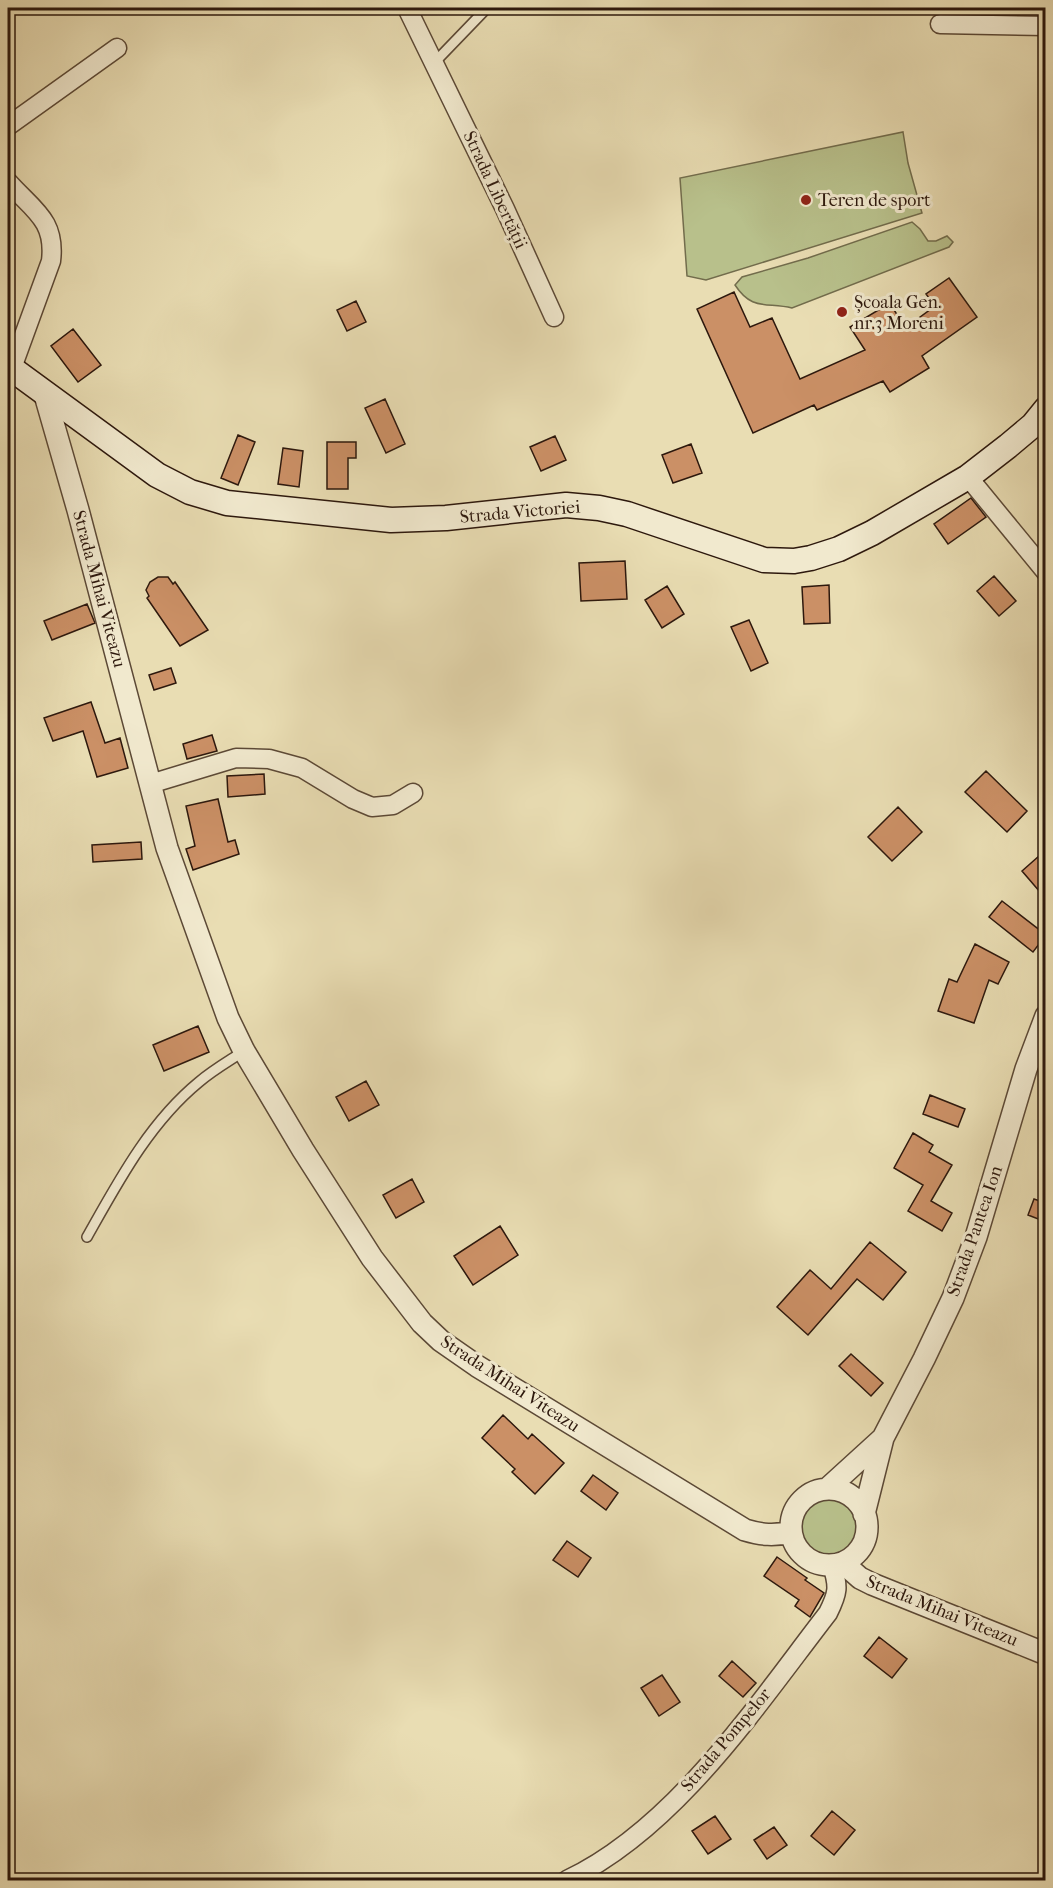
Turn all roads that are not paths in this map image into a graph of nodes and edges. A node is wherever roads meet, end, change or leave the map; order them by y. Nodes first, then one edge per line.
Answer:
1 (407, 8) edge
2 (487, 8) edge
3 (940, 24) dead end
4 (1046, 26) edge
5 (117, 48) dead end
6 (434, 63) junction
7 (8, 126) edge
8 (8, 182) edge
9 (554, 317) dead end
10 (10, 367) edge
11 (45, 395) junction
12 (1046, 410) edge
13 (968, 477) junction
14 (1046, 572) edge
15 (150, 784) junction
16 (413, 793) dead end
17 (1046, 1016) edge
18 (244, 1051) junction
19 (87, 1238) dead end
20 (883, 1438) junction
21 (827, 1489) junction
22 (864, 1514) junction
23 (791, 1532) junction
24 (838, 1564) junction
25 (1046, 1654) edge
26 (567, 1881) edge

1 - 6 street, Strada Libertății
2 - 6 lane
3 - 4 street
5 - 7 street
6 - 9 street, Strada Libertății
8 - 10 street
10 - 11 main road, Strada Victoriei
11 - 13 main road, Strada Victoriei
11 - 15 street, Strada Mihai Viteazu
12 - 13 main road, Strada Victoriei
13 - 14 street
15 - 16 street
15 - 18 street, Strada Mihai Viteazu
17 - 20 street, Strada Pantea Ion
18 - 19 lane
18 - 23 street, Strada Mihai Viteazu
20 - 21 street, Strada Pantea Ion
20 - 22 street, Strada Pantea Ion
21 - 22 street
21 - 23 street
22 - 24 street
23 - 24 street
24 - 25 street, Strada Mihai Viteazu
24 - 26 street, Strada Pompelor

